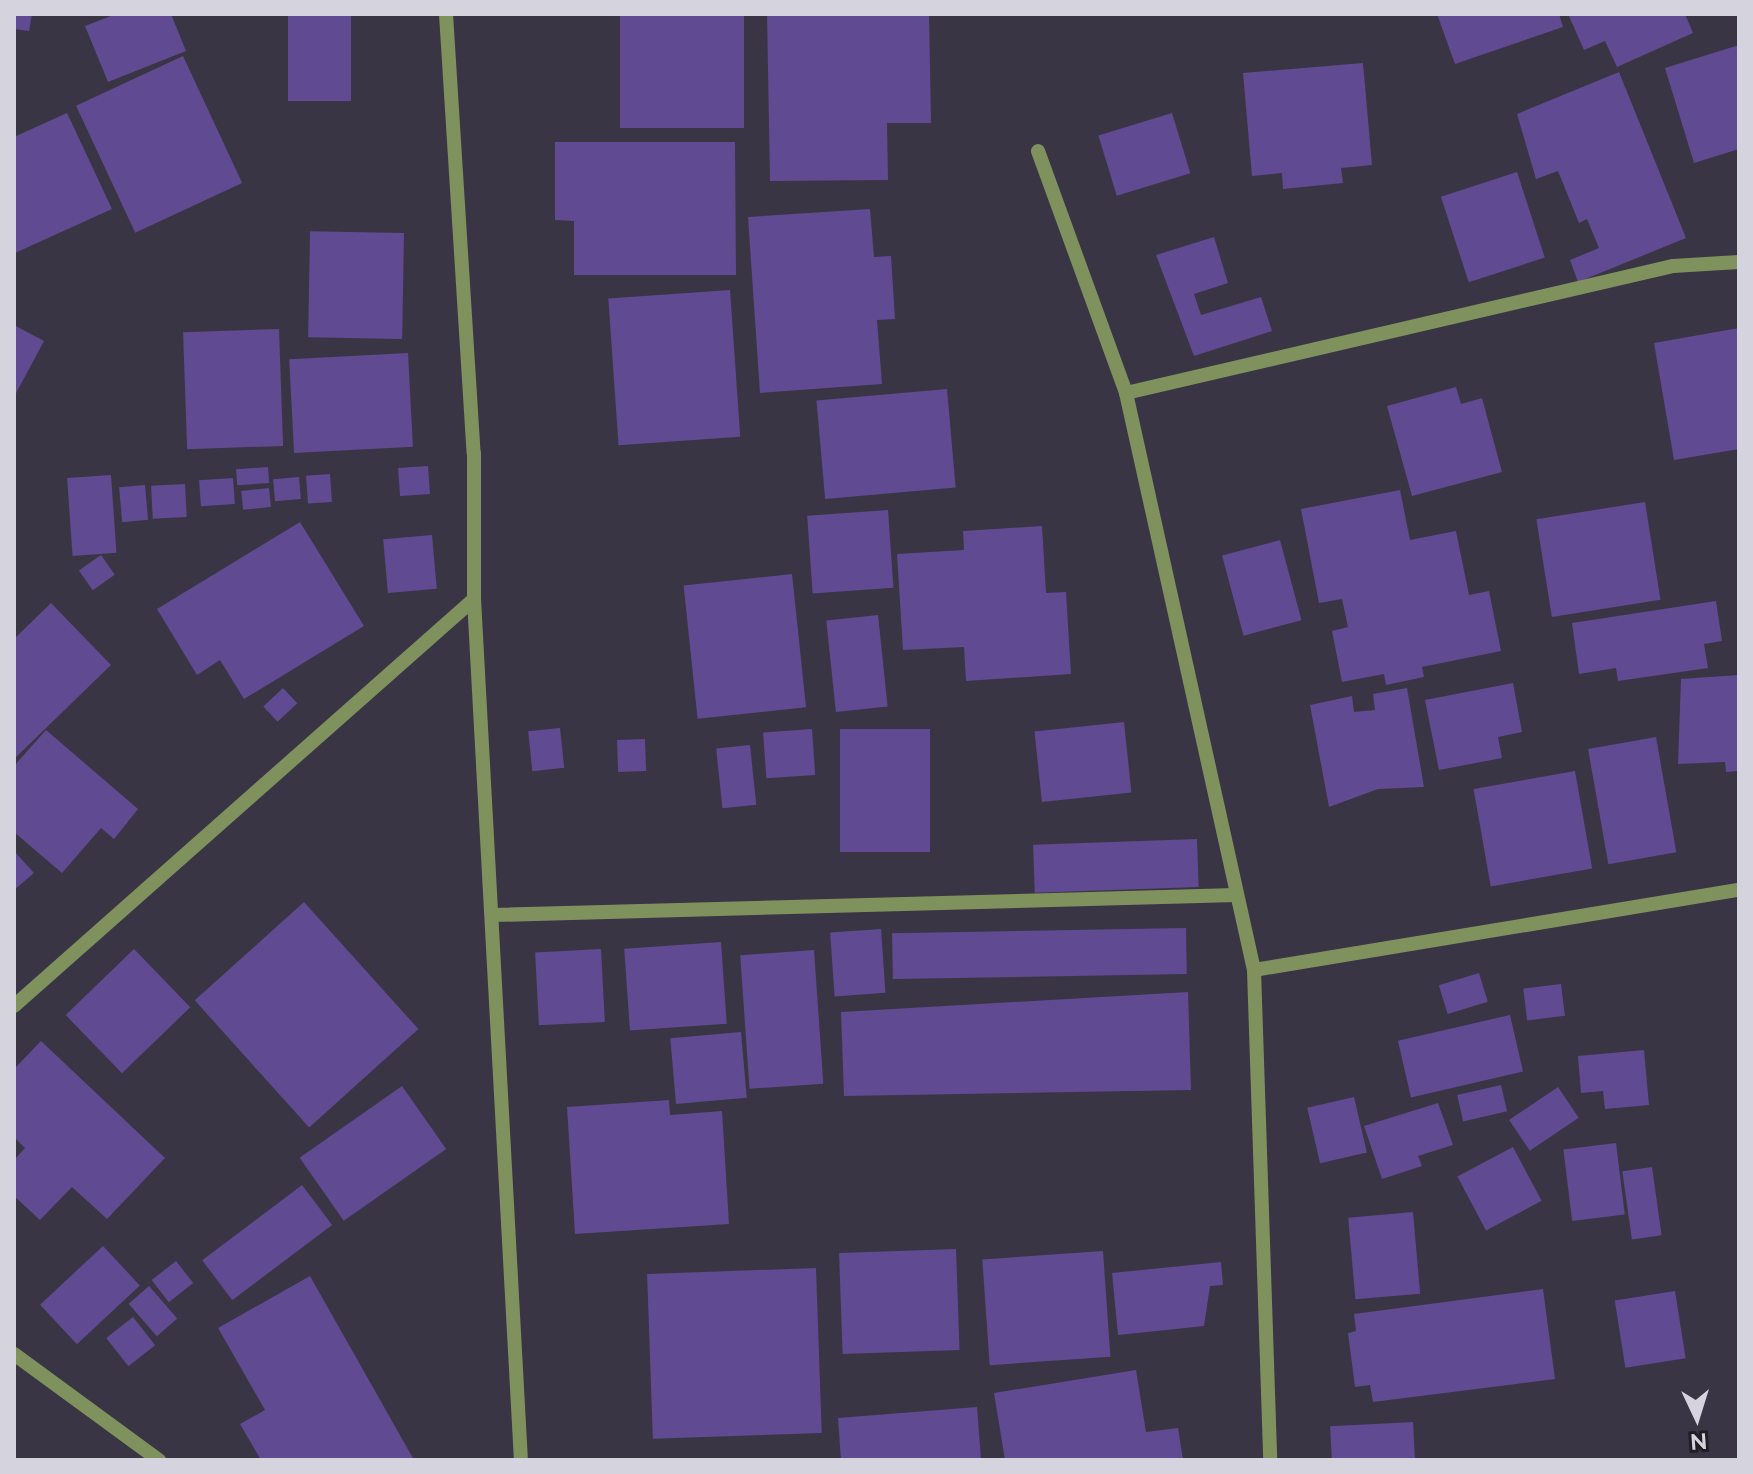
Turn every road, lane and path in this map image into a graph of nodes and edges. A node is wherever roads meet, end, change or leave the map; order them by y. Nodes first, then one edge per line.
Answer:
1 (446, 14) edge
2 (1038, 151) dead end
3 (1739, 262) edge
4 (1126, 393) junction
5 (474, 599) junction
6 (1739, 890) edge
7 (1237, 895) junction
8 (494, 915) junction
9 (1254, 970) junction
10 (14, 1006) edge
11 (14, 1354) edge
12 (159, 1460) edge
13 (521, 1460) edge
14 (1270, 1460) edge

1 - 5 street
2 - 4 street
3 - 4 street
4 - 7 street
5 - 8 street
5 - 10 street
6 - 9 street
7 - 8 street
7 - 9 street
8 - 13 street
9 - 14 street
11 - 12 street

